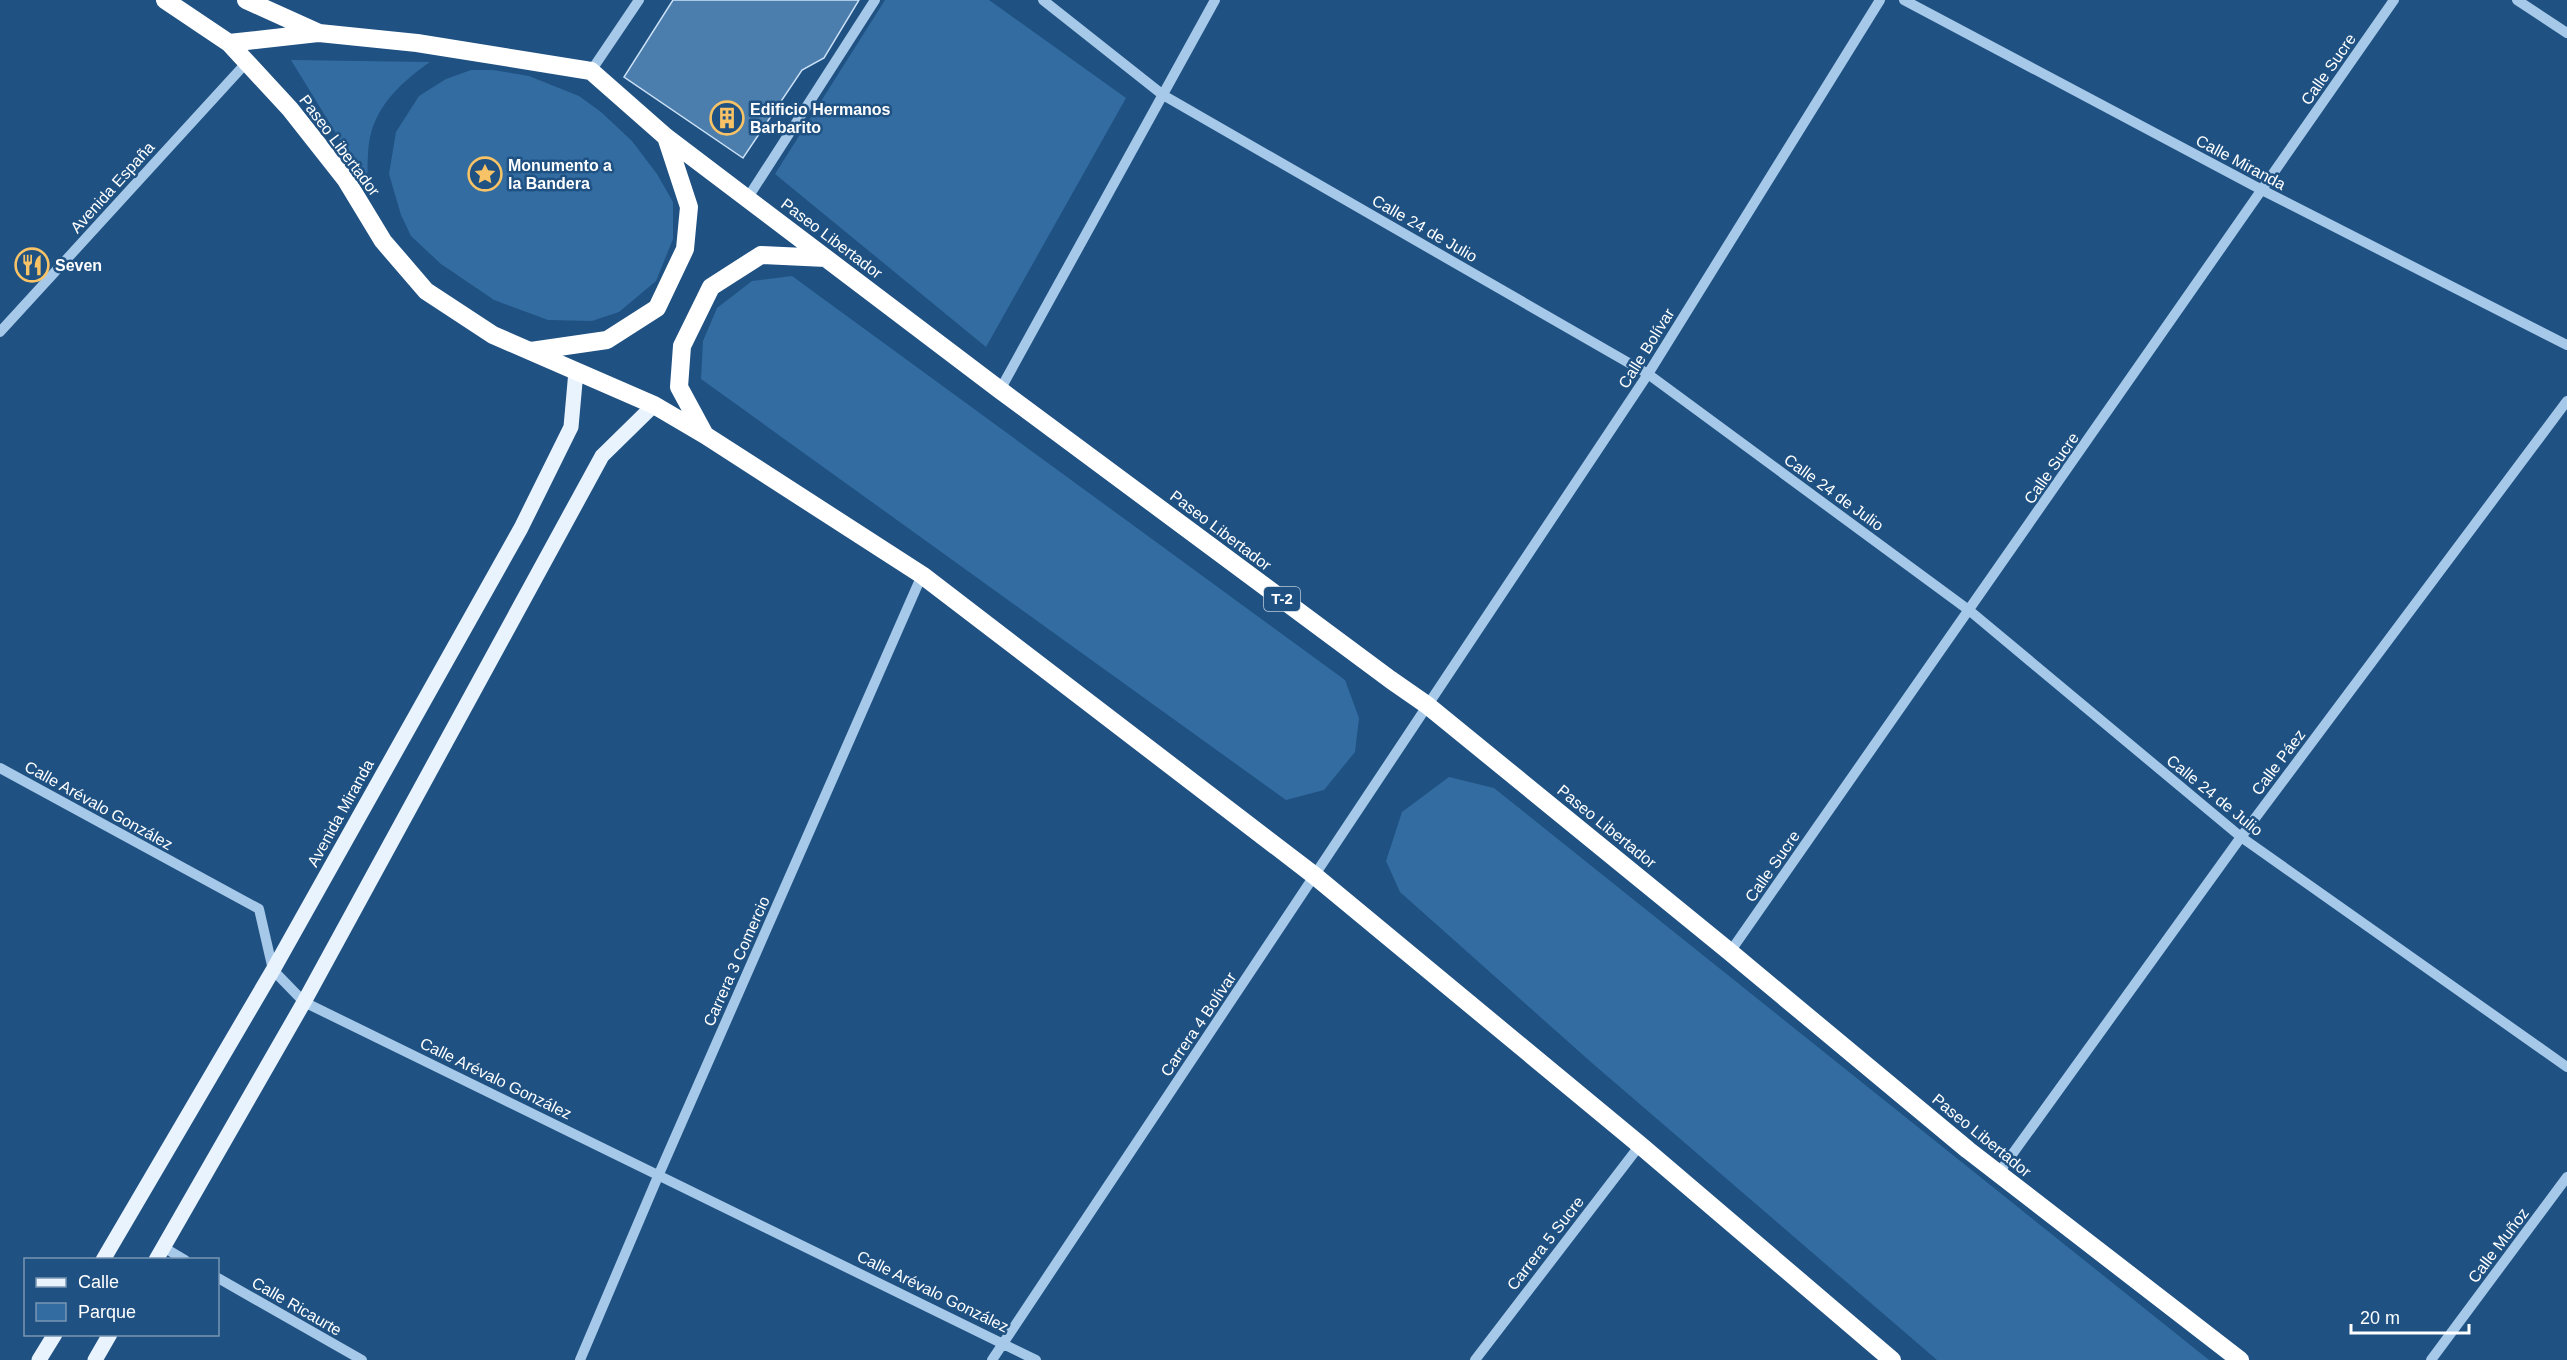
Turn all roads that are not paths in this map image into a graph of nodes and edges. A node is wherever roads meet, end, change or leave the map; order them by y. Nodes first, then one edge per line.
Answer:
1 (165, 0) edge
2 (246, 0) edge
3 (639, 0) edge
4 (875, 0) edge
5 (1043, 0) edge
6 (1215, 0) edge
7 (1880, 0) edge
8 (1904, 0) edge
9 (2394, 0) edge
10 (2517, 0) edge
11 (319, 33) junction
12 (2567, 33) edge
13 (229, 43) junction
14 (247, 62) junction
15 (591, 71) junction
16 (1163, 95) junction
17 (666, 138) junction
18 (2262, 190) junction
19 (747, 199) junction
20 (826, 258) junction
21 (0, 332) edge
22 (2567, 345) edge
23 (531, 351) junction
24 (576, 371) junction
25 (1648, 374) junction
26 (1000, 390) junction
27 (2567, 401) edge
28 (654, 405) junction
29 (705, 435) junction
30 (922, 575) junction
31 (1970, 611) junction
32 (1427, 705) junction
33 (0, 768) edge
34 (2241, 837) junction
35 (1315, 876) junction
36 (1730, 952) junction
37 (273, 970) junction
38 (304, 1002) junction
39 (2567, 1067) edge
40 (1640, 1145) junction
41 (658, 1174) junction
42 (1998, 1174) junction
43 (2567, 1177) edge
44 (160, 1253) edge
45 (104, 1258) edge
46 (178, 1258) edge
47 (219, 1279) edge
48 (54, 1336) edge
49 (109, 1336) edge
50 (1003, 1342) junction
51 (39, 1360) edge
52 (95, 1360) edge
53 (362, 1360) edge
54 (580, 1360) edge
55 (992, 1360) edge
56 (1036, 1360) edge
57 (1475, 1360) edge
58 (1892, 1360) edge
59 (2240, 1360) edge
60 (2431, 1360) edge

1 - 13 highway, Paseo Libertador
2 - 11 highway
3 - 15 street
4 - 19 street
5 - 16 street, Calle 24 de Julio
6 - 16 street
7 - 25 street, Calle Bolívar
8 - 18 street, Calle Miranda
9 - 18 street, Calle Sucre
10 - 12 street
11 - 13 highway
11 - 15 highway
13 - 14 highway, Paseo Libertador
14 - 21 street, Avenida España
14 - 23 highway, Paseo Libertador
15 - 17 highway, Paseo Libertador / T-2
16 - 25 street, Calle 24 de Julio
16 - 26 street
17 - 19 highway, Paseo Libertador / T-2
17 - 23 highway
18 - 22 street, Calle Miranda
18 - 31 street, Calle Sucre
19 - 20 highway, Paseo Libertador / T-2
20 - 26 highway, Paseo Libertador / T-2
20 - 29 highway
23 - 24 highway, Paseo Libertador
24 - 28 highway, Paseo Libertador
24 - 37 main road, Avenida Miranda
25 - 31 street, Calle 24 de Julio
25 - 32 street, Calle Bolívar
26 - 32 highway, Paseo Libertador / T-2
27 - 34 street, Calle Páez
28 - 29 highway, Paseo Libertador
28 - 38 main road
29 - 30 highway, Paseo Libertador
30 - 35 highway, Paseo Libertador
30 - 41 street, Carrera 3 Comercio
31 - 34 street, Calle 24 de Julio
31 - 36 street, Calle Sucre
32 - 35 street, Carrera 4 Bolívar
32 - 36 highway, Paseo Libertador / T-2
33 - 37 street, Calle Arévalo González
34 - 39 street, Calle 24 de Julio
34 - 42 street, Calle Páez
35 - 40 highway, Paseo Libertador
35 - 50 street, Carrera 4 Bolívar
36 - 42 highway, Paseo Libertador / T-2
37 - 38 street, Calle Arévalo González
37 - 45 main road, Avenida Miranda
38 - 41 street, Calle Arévalo González
38 - 44 main road
40 - 57 street, Carrera 5 Sucre
40 - 58 highway, Paseo Libertador
41 - 50 street, Calle Arévalo González
41 - 54 street, Carrera 3 Comercio
42 - 59 highway, Paseo Libertador / T-2
43 - 60 street, Calle Muñoz
44 - 46 street
47 - 53 street, Calle Ricaurte
48 - 51 main road
49 - 52 main road
50 - 55 street, Carrera 4 Bolívar
50 - 56 street, Calle Arévalo González

